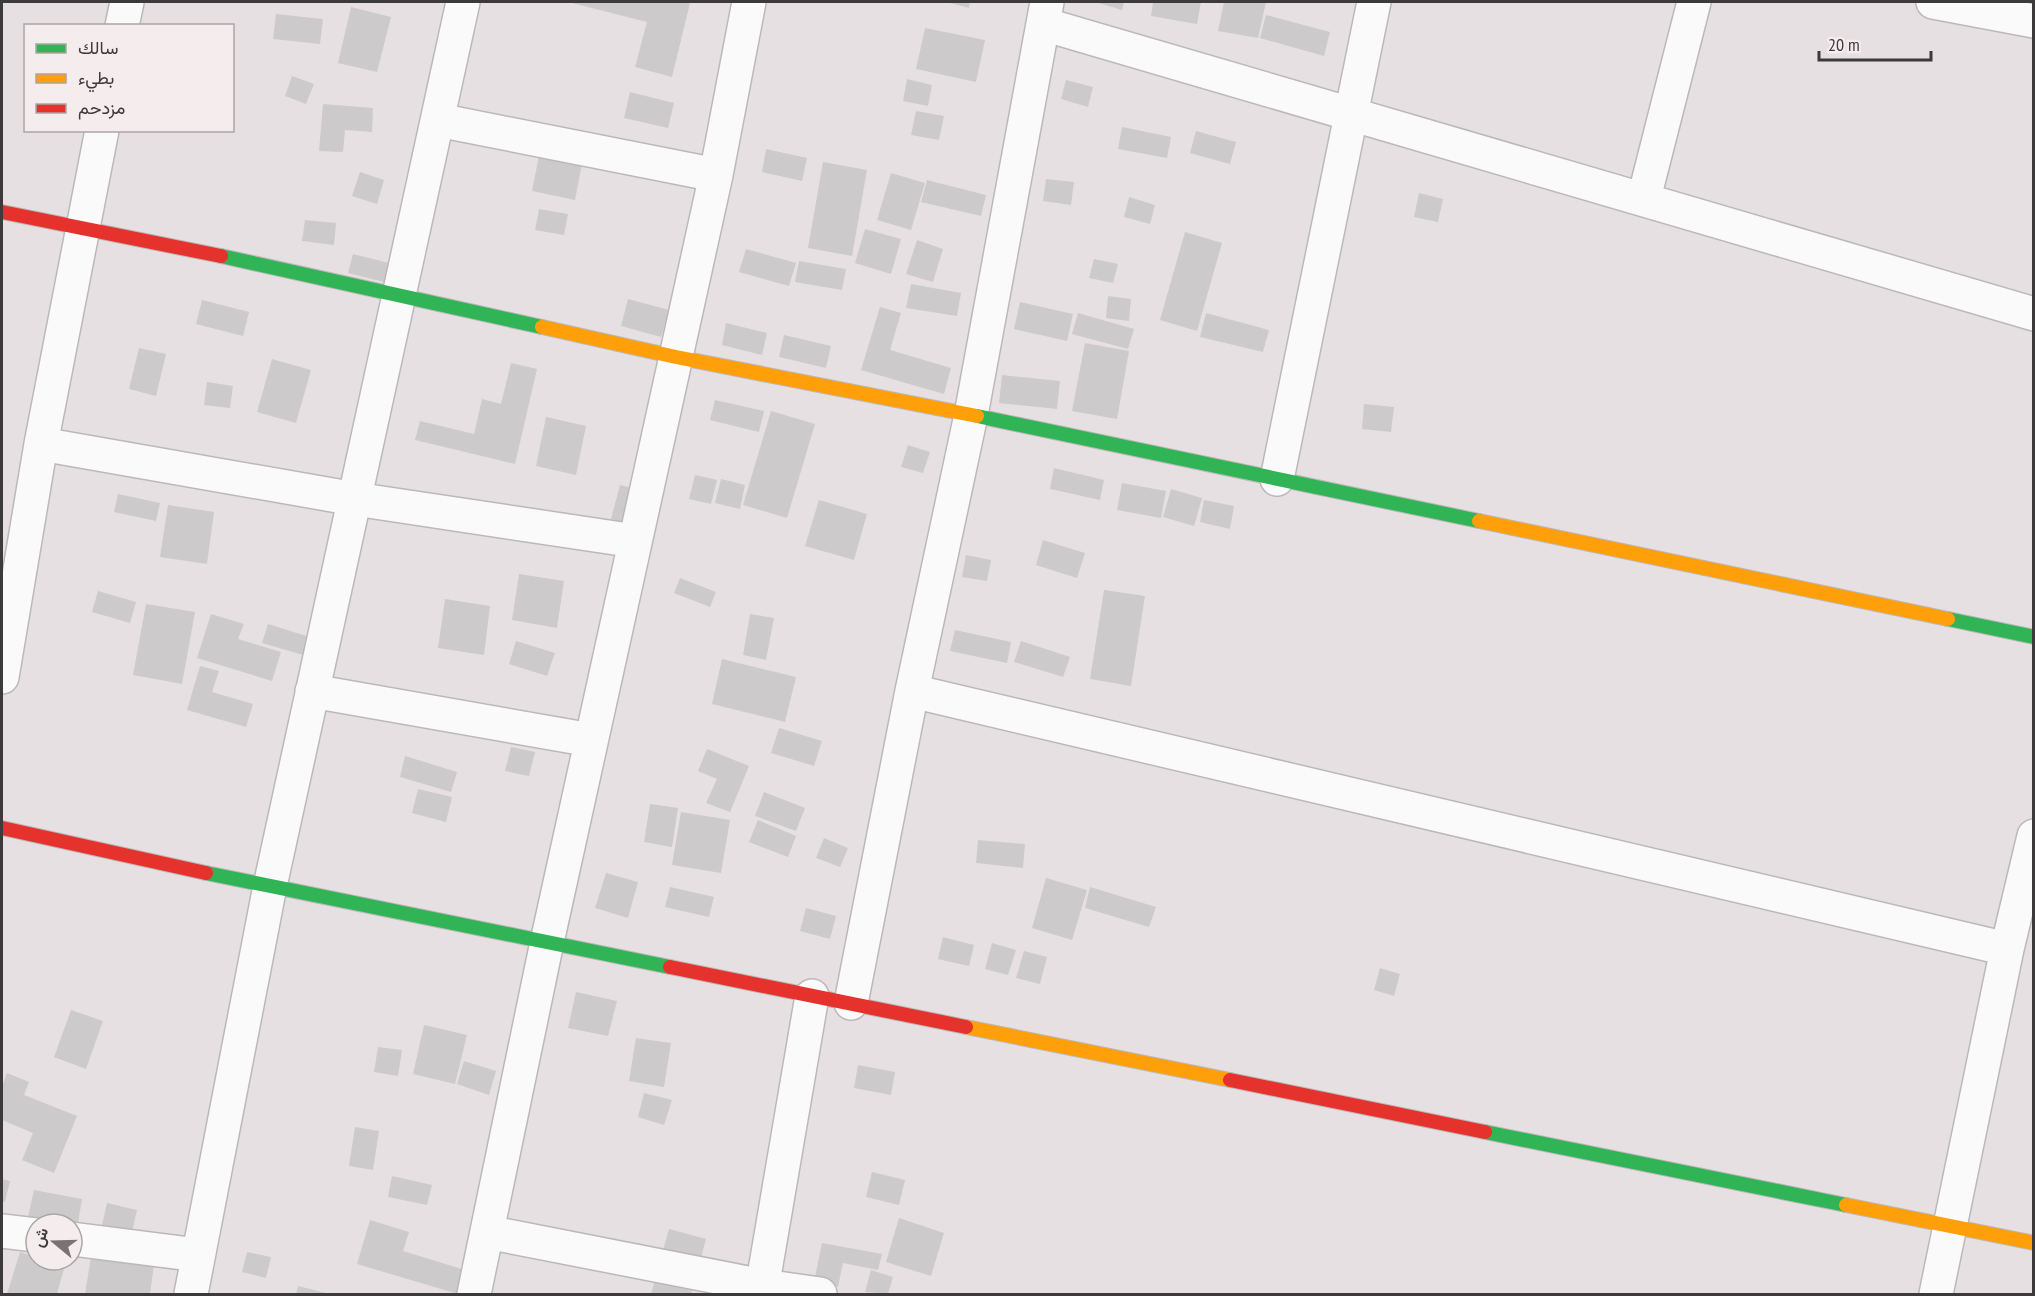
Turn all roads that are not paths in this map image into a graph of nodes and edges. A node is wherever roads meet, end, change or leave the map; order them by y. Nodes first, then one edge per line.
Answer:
1 (127, 2) edge
2 (463, 2) edge
3 (749, 2) edge
4 (1374, 2) edge
5 (1694, 2) edge
6 (1933, 2) edge
7 (1045, 13) edge
8 (2034, 21) edge
9 (122, 24) edge
10 (1353, 114) junction
11 (438, 120) junction
12 (102, 132) edge
13 (716, 175) junction
14 (1644, 198) junction
15 (2, 212) edge
16 (83, 227) junction
17 (398, 296) junction
18 (2034, 314) edge
19 (676, 357) junction
20 (971, 415) junction
21 (41, 444) junction
22 (1277, 479) junction
23 (355, 499) junction
24 (635, 541) junction
25 (2034, 637) edge
26 (2, 677) edge
27 (312, 691) junction
28 (912, 692) junction
29 (591, 741) junction
30 (2, 828) edge
31 (2034, 836) edge
32 (270, 886) junction
33 (547, 942) junction
34 (2007, 949) junction
35 (812, 996) junction
36 (851, 1004) junction
37 (1948, 1226) junction
38 (2, 1231) edge
39 (487, 1232) junction
40 (24, 1234) edge
41 (84, 1241) edge
42 (2034, 1243) edge
43 (198, 1255) junction
44 (762, 1290) edge
45 (190, 1294) edge
46 (474, 1294) edge
47 (820, 1294) edge
48 (1936, 1294) edge

1 - 9 street
2 - 11 street
3 - 13 street
4 - 10 street
5 - 14 street
6 - 8 street
7 - 10 street
7 - 20 street
10 - 14 street
10 - 22 street
11 - 13 street
11 - 17 street
12 - 16 street
13 - 19 street
14 - 18 street
15 - 16 street
16 - 17 street
16 - 21 street
17 - 19 street
17 - 23 street
19 - 20 street
19 - 24 street
20 - 22 street
20 - 28 street
21 - 23 street
21 - 26 street
22 - 25 street
23 - 24 street
23 - 27 street
24 - 29 street
27 - 29 street
27 - 32 street
28 - 34 street
28 - 36 street
29 - 33 street
30 - 32 street
31 - 34 street
32 - 33 street
32 - 43 street
33 - 35 street
33 - 39 street
34 - 37 street
35 - 36 street
35 - 44 street
36 - 37 street
37 - 42 street
37 - 48 street
38 - 40 street
39 - 44 street
39 - 46 street
41 - 43 street
43 - 45 street
44 - 47 street

